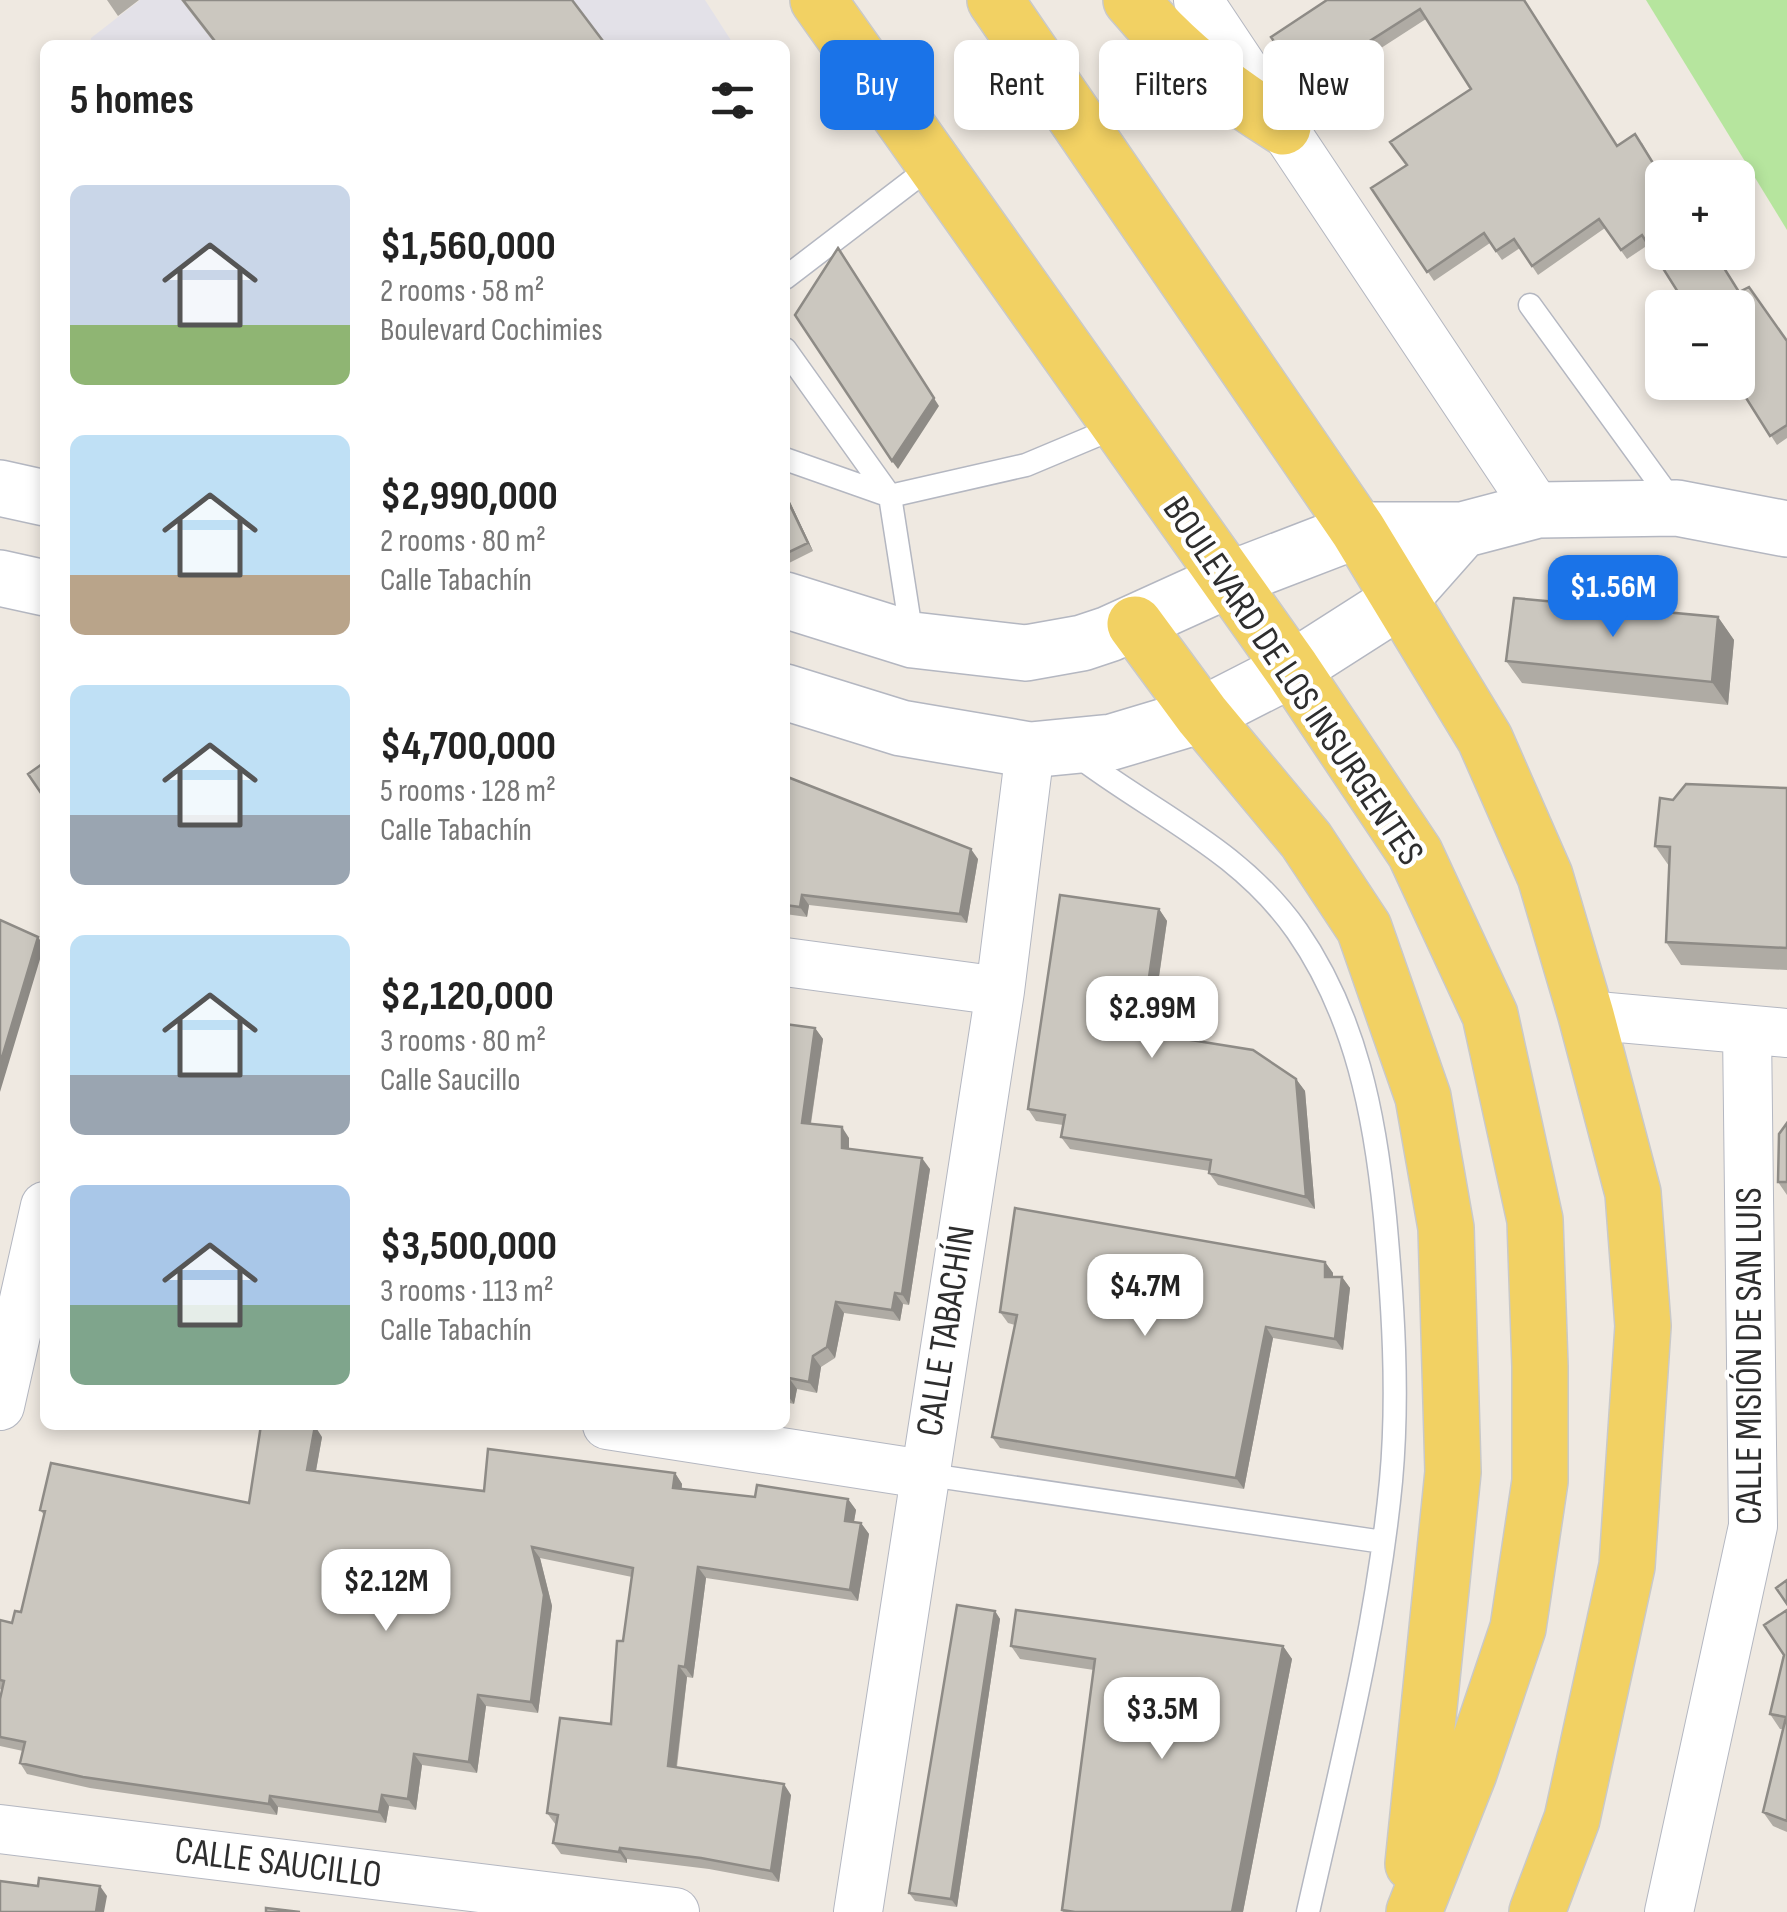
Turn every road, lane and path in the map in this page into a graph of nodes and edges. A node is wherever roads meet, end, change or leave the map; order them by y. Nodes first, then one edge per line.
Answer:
1 (818, 0) edge
2 (995, 0) edge
3 (1131, 0) edge
4 (1198, 0) edge
5 (1263, 97) edge
6 (1263, 114) edge
7 (1285, 130) edge
8 (934, 164) junction
9 (790, 274) edge
10 (1530, 304) dead end
11 (790, 357) edge
12 (1118, 426) junction
13 (790, 461) edge
14 (0, 488) edge
15 (890, 496) junction
16 (40, 497) edge
17 (1677, 508) junction
18 (1538, 510) junction
19 (1787, 529) edge
20 (1358, 530) junction
21 (1462, 530) junction
22 (0, 578) edge
23 (1228, 580) junction
24 (40, 587) edge
25 (1400, 600) junction
26 (790, 602) edge
27 (1135, 624) junction
28 (913, 640) junction
29 (1292, 669) junction
30 (790, 694) edge
31 (1202, 715) junction
32 (1049, 749) junction
33 (790, 963) edge
34 (1000, 991) junction
35 (1586, 1014) junction
36 (1767, 1032) edge
37 (40, 1249) edge
38 (30, 1336) edge
39 (0, 1406) edge
40 (639, 1430) edge
41 (923, 1474) junction
42 (1770, 1527) edge
43 (1383, 1542) junction
44 (0, 1829) edge
45 (675, 1912) edge
46 (858, 1912) edge
47 (1308, 1912) edge
48 (1411, 1912) edge
49 (1538, 1912) edge
50 (1669, 1912) edge

1 - 8 main road, BOULEVARD DE LOS INSURGENTES
2 - 20 main road
3 - 6 main road
4 - 5 street
7 - 18 street
8 - 9 lane
8 - 12 main road, BOULEVARD DE LOS INSURGENTES
10 - 17 lane
11 - 15 lane
12 - 15 lane
12 - 23 main road, BOULEVARD DE LOS INSURGENTES
13 - 15 lane
14 - 16 main road
15 - 28 lane
17 - 18 main road
17 - 19 main road
18 - 21 main road
20 - 21 main road
20 - 23 main road
20 - 25 main road
21 - 25 main road
22 - 24 main road
23 - 27 main road
23 - 29 main road, BOULEVARD DE LOS INSURGENTES
25 - 29 main road
25 - 35 main road
26 - 28 main road
27 - 28 main road
27 - 31 main road
29 - 31 main road
29 - 48 main road, BOULEVARD DE LOS INSURGENTES
30 - 32 main road
31 - 32 main road
31 - 48 main road
32 - 34 street, CALLE TABACHÍN
32 - 43 lane
33 - 34 street
34 - 41 street, CALLE TABACHÍN
35 - 36 street
35 - 49 main road
36 - 42 street, CALLE MISIÓN DE SAN LUIS
37 - 38 street
38 - 39 street
40 - 41 street
41 - 43 lane
41 - 46 street, CALLE TABACHÍN
42 - 50 street, CALLE MISIÓN DE SAN LUIS
43 - 47 lane
44 - 45 street, CALLE SAUCILLO

